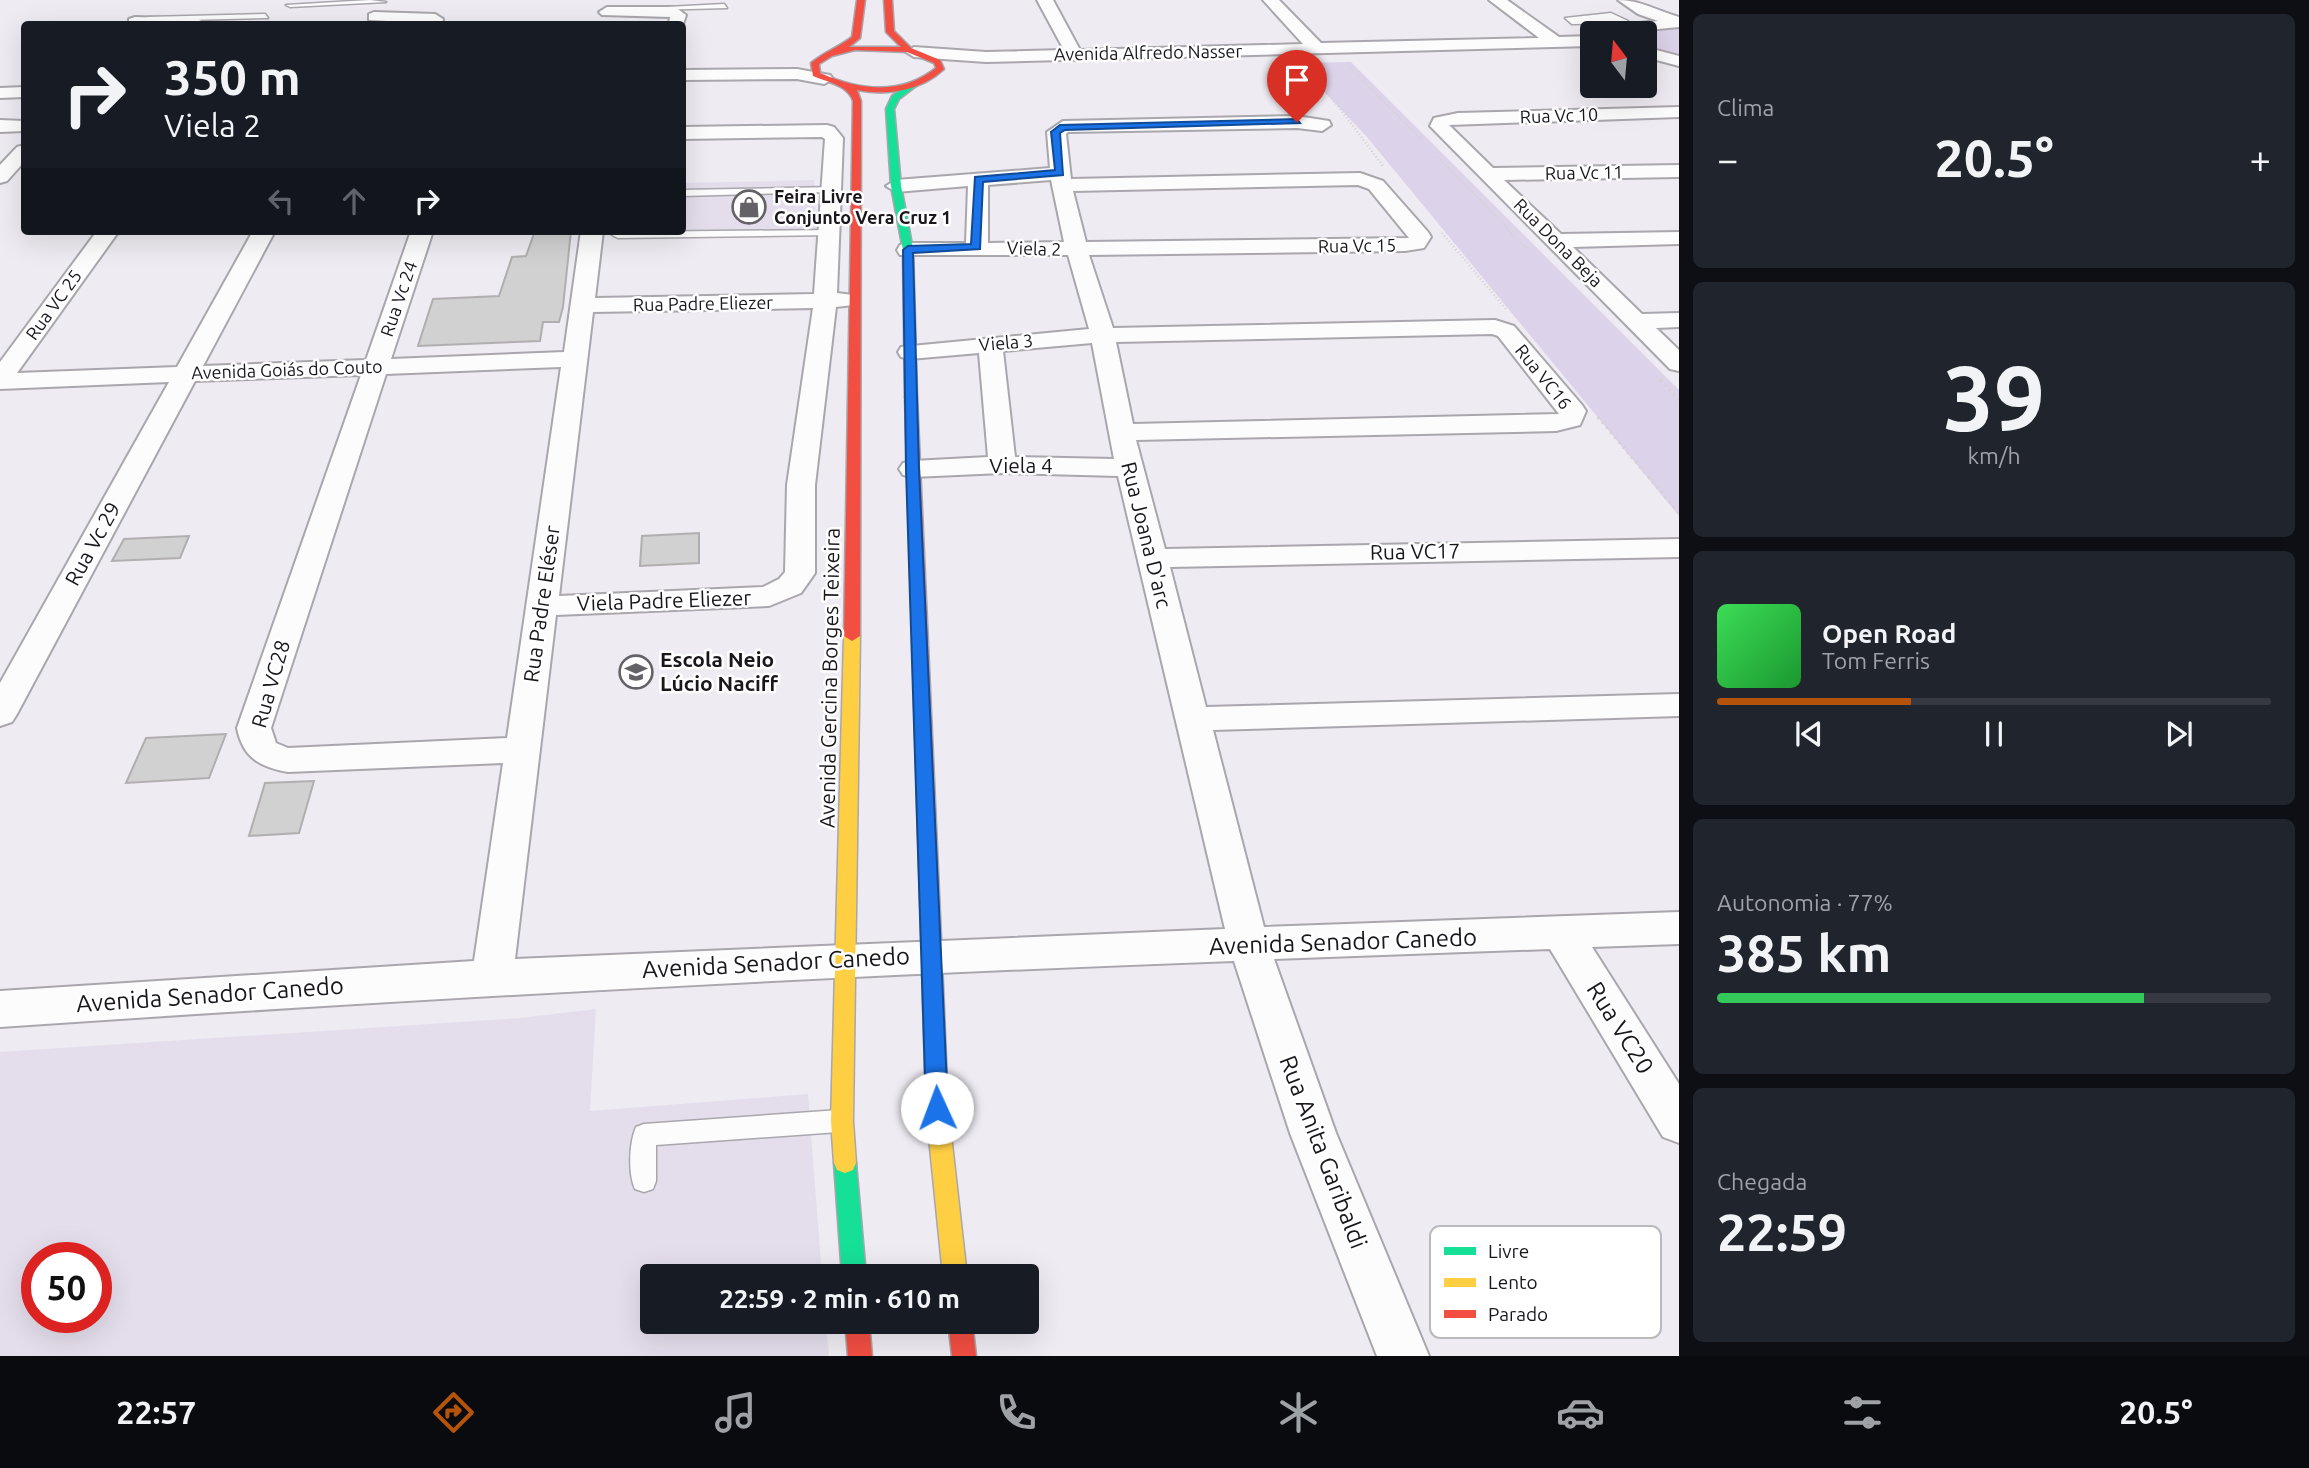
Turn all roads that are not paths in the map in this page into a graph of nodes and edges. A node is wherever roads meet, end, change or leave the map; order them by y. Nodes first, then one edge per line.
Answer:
1 (157, 0) edge
2 (861, 0) edge
3 (888, 0) edge
4 (1045, 0) edge
5 (1271, 0) edge
6 (1497, 0) edge
7 (1626, 0) edge
8 (290, 5) dead end
9 (724, 6) dead end
10 (1643, 10) junction
11 (378, 11) edge
12 (607, 12) edge
13 (265, 16) dead end
14 (136, 21) edge
15 (157, 21) edge
16 (435, 21) edge
17 (677, 21) edge
18 (1645, 21) edge
19 (1572, 22) junction
20 (1679, 23) edge
21 (1657, 26) edge
22 (1553, 41) junction
23 (1580, 41) edge
24 (1316, 48) junction
25 (839, 51) junction
26 (911, 51) junction
27 (1580, 53) edge
28 (1075, 55) junction
29 (1657, 56) edge
30 (821, 58) junction
31 (1679, 61) edge
32 (686, 64) edge
33 (686, 75) edge
34 (936, 76) junction
35 (824, 79) junction
36 (21, 81) edge
37 (0, 82) edge
38 (845, 86) junction
39 (912, 86) junction
40 (21, 92) edge
41 (0, 93) edge
42 (1679, 113) edge
43 (1440, 122) joint
44 (1322, 125) dead end
45 (21, 126) edge
46 (0, 127) edge
47 (686, 133) edge
48 (21, 154) edge
49 (1679, 171) edge
50 (1488, 174) junction
51 (0, 177) edge
52 (978, 179) junction
53 (1061, 179) junction
54 (896, 186) junction
55 (830, 189) junction
56 (686, 193) edge
57 (829, 233) junction
58 (686, 234) edge
59 (105, 235) edge
60 (262, 235) edge
61 (421, 235) edge
62 (605, 235) edge
63 (1679, 238) edge
64 (1556, 241) junction
65 (976, 247) junction
66 (908, 250) junction
67 (1077, 250) junction
68 (856, 299) junction
69 (825, 303) junction
70 (582, 305) junction
71 (1679, 320) edge
72 (1635, 321) junction
73 (1103, 335) junction
74 (990, 344) junction
75 (910, 352) junction
76 (575, 359) junction
77 (1679, 364) edge
78 (375, 367) junction
79 (185, 374) junction
80 (0, 380) edge
81 (1121, 432) junction
82 (1002, 465) junction
83 (856, 467) junction
84 (1129, 468) junction
85 (905, 472) junction
86 (873, 475) dead end
87 (894, 502) dead end
88 (916, 508) junction
89 (1679, 548) edge
90 (1152, 558) junction
91 (541, 606) junction
92 (1679, 705) edge
93 (0, 714) edge
94 (1192, 719) junction
95 (522, 750) junction
96 (1679, 928) edge
97 (1562, 933) junction
98 (1249, 946) junction
99 (931, 957) junction
100 (845, 959) junction
101 (492, 977) junction
102 (1, 1012) edge
103 (842, 1121) junction
104 (1679, 1123) edge
105 (644, 1181) dead end
106 (853, 1264) edge
107 (955, 1264) edge
108 (858, 1334) edge
109 (962, 1334) edge
110 (860, 1356) edge
111 (964, 1356) edge
112 (1403, 1356) edge

1 - 14 street
2 - 25 main road
3 - 26 main road
4 - 28 street
5 - 24 street
6 - 22 street
7 - 10 street
8 - 11 lane
9 - 12 lane
10 - 18 street
10 - 20 street
11 - 16 street
12 - 17 street
13 - 15 lane
19 - 19 lane
19 - 22 lane
20 - 21 street
22 - 23 street, Avenida Alfredo Nasser
22 - 24 street, Avenida Alfredo Nasser
24 - 28 street, Avenida Alfredo Nasser
25 - 26 main road
25 - 30 main road
26 - 28 street, Avenida Alfredo Nasser
26 - 34 main road
27 - 34 street, Avenida Alfredo Nasser
29 - 31 street
30 - 32 street
30 - 35 main road
33 - 35 street
34 - 39 main road
35 - 38 main road
36 - 37 street
38 - 39 main road
38 - 68 main road, Avenida Gercina Borges Teixeira
39 - 54 main road
40 - 41 street
42 - 43 street, Rua Vc 10
43 - 50 street, Rua Dona Beja
44 - 53 street, Rua Joana D'arc
45 - 46 street
47 - 55 street
48 - 51 street
49 - 50 street, Rua Vc 11
50 - 64 street, Rua Dona Beja
52 - 53 street
52 - 54 street
52 - 65 street
53 - 67 street, Rua Joana D'arc
53 - 67 street, Rua Vc 15
54 - 66 main road
55 - 56 lane
55 - 57 street
57 - 58 lane
57 - 69 street
59 - 80 street, Rua VC 25
60 - 79 street
61 - 78 street, Rua Vc 24
62 - 70 street, Rua Padre Eléser
63 - 64 street
64 - 72 street, Rua Dona Beja
65 - 66 street, Viela 2
65 - 67 street, Viela 2
66 - 75 main road
67 - 73 street, Rua Joana D'arc
68 - 69 street, Rua Padre Eliezer
68 - 83 main road, Avenida Gercina Borges Teixeira
69 - 70 street, Rua Padre Eliezer
69 - 91 street, Viela Padre Eliezer
70 - 76 street, Rua Padre Eléser
71 - 72 street
72 - 77 street, Rua Dona Beja
73 - 74 street, Viela 3
73 - 81 street, Rua Joana D'arc
73 - 81 street, Rua VC16
74 - 75 street, Viela 3
74 - 82 street
75 - 85 main road
76 - 78 street, Avenida Goiás do Couto
76 - 91 street, Rua Padre Eléser
78 - 79 street, Avenida Goiás do Couto
78 - 95 street, Rua VC28
79 - 80 street, Avenida Goiás do Couto
79 - 93 street, Rua Vc 29
81 - 84 street, Rua Joana D'arc
82 - 84 street, Viela 4
82 - 85 street, Viela 4
83 - 86 main road
83 - 100 main road, Avenida Gercina Borges Teixeira
84 - 90 street, Rua Joana D'arc
85 - 88 main road
87 - 88 main road
88 - 99 main road
89 - 90 street, Rua VC17
90 - 94 street, Rua Joana D'arc
91 - 95 street, Rua Padre Eléser
92 - 94 street
94 - 98 street, Rua Joana D'arc
95 - 101 street, Rua Padre Eléser
96 - 97 street, Avenida Senador Canedo
97 - 98 street, Avenida Senador Canedo
97 - 104 street, Rua VC20
98 - 99 street, Avenida Senador Canedo
98 - 112 street, Rua Anita Garibaldi
99 - 100 street, Avenida Senador Canedo
99 - 107 main road
100 - 101 street, Avenida Senador Canedo
100 - 103 main road, Avenida Gercina Borges Teixeira
101 - 102 street, Avenida Senador Canedo
103 - 105 lane
103 - 106 main road, Avenida Gercina Borges Teixeira
108 - 110 main road
109 - 111 main road

